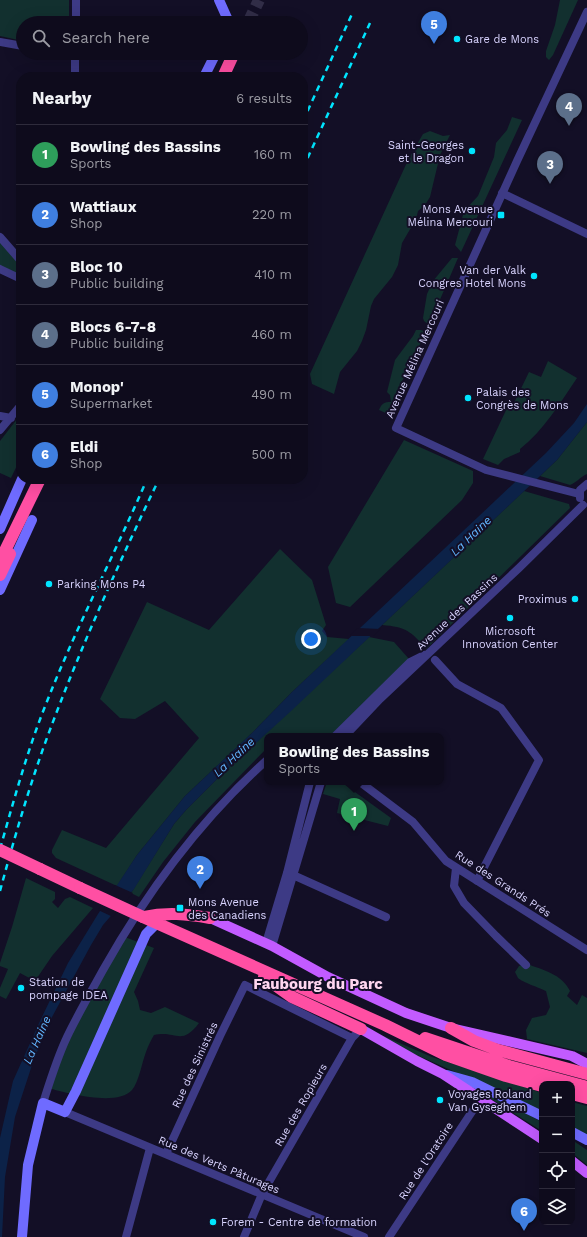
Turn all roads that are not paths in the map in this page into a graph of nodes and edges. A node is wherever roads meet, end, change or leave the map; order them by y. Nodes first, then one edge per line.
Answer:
1 (76, 0) edge
2 (219, 0) edge
3 (587, 12) edge
4 (76, 16) edge
5 (226, 16) edge
6 (0, 42) edge
7 (16, 45) edge
8 (74, 60) edge
9 (212, 60) edge
10 (231, 60) edge
11 (75, 72) edge
12 (206, 72) edge
13 (225, 72) edge
14 (502, 193) junction
15 (587, 234) edge
16 (0, 236) edge
17 (16, 254) edge
18 (0, 269) edge
19 (16, 275) edge
20 (16, 412) edge
21 (0, 416) edge
22 (11, 418) junction
23 (0, 430) edge
24 (20, 484) edge
25 (38, 484) edge
26 (587, 484) edge
27 (579, 494) junction
28 (30, 501) junction
29 (585, 506) edge
30 (32, 520) dead end
31 (0, 529) edge
32 (0, 561) edge
33 (0, 575) edge
34 (0, 590) edge
35 (428, 653) junction
36 (435, 660) dead end
37 (339, 733) edge
38 (348, 733) edge
39 (264, 763) edge
40 (309, 785) edge
41 (320, 785) edge
42 (364, 785) edge
43 (0, 850) edge
44 (456, 868) junction
45 (293, 875) junction
46 (477, 881) junction
47 (144, 917) junction
48 (386, 917) dead end
49 (210, 918) joint
50 (157, 923) junction
51 (269, 945) junction
52 (587, 950) edge
53 (240, 960) junction
54 (526, 965) dead end
55 (385, 1025) junction
56 (451, 1028) junction
57 (361, 1029) junction
58 (352, 1038) junction
59 (572, 1056) junction
60 (587, 1057) edge
61 (586, 1071) edge
62 (443, 1074) junction
63 (539, 1085) edge
64 (587, 1087) edge
65 (575, 1095) edge
66 (481, 1098) junction
67 (587, 1098) edge
68 (43, 1103) junction
69 (65, 1112) junction
70 (539, 1115) edge
71 (575, 1134) edge
72 (539, 1137) edge
73 (587, 1140) edge
74 (150, 1148) junction
75 (166, 1154) junction
76 (575, 1163) edge
77 (587, 1173) edge
78 (262, 1194) junction
79 (22, 1237) edge
80 (126, 1237) edge
81 (244, 1237) edge
82 (364, 1237) edge
83 (389, 1237) edge

1 - 4 street
2 - 5 street
3 - 14 street, Avenue Mélina Mercouri
6 - 7 street
8 - 11 street
9 - 12 street
10 - 13 highway
14 - 15 street
14 - 27 street, Avenue Mélina Mercouri
16 - 17 street
18 - 19 street
20 - 22 street
21 - 22 street
22 - 23 street
24 - 31 street
25 - 28 highway
26 - 27 street
27 - 29 street, Avenue des Bassins
28 - 32 highway
28 - 33 highway
29 - 35 street, Avenue des Bassins
30 - 34 street
35 - 37 street
35 - 38 street, Avenue des Bassins
36 - 46 street
39 - 68 street
40 - 51 street
41 - 45 street
42 - 44 street, Rue des Grands Prés
43 - 47 highway, bridge
44 - 46 street, Rue des Grands Prés
44 - 54 street
45 - 48 street
45 - 51 street
46 - 52 street, Rue des Grands Prés
47 - 49 highway
47 - 50 highway
49 - 51 main road
50 - 53 highway
50 - 69 street
51 - 56 main road
53 - 55 highway
53 - 57 highway
55 - 63 highway
55 - 64 highway
56 - 59 main road
56 - 61 highway
57 - 58 street, Rue des Ropieurs
57 - 62 main road
58 - 75 street, Rue des Sinistrés
58 - 78 street, Rue des Ropieurs
59 - 60 street
59 - 61 main road
62 - 66 main road
62 - 70 street
65 - 67 highway
66 - 72 main road
66 - 83 street, Rue de l'Oratoire
68 - 69 street
68 - 79 street
69 - 74 street, Rue des Verts Pâturages
71 - 73 street
74 - 75 street, Rue des Verts Pâturages
74 - 80 street
75 - 78 street, Rue des Verts Pâturages
76 - 77 main road
78 - 81 street, Rue des Ropieurs
78 - 82 street, Rue des Verts Pâturages

